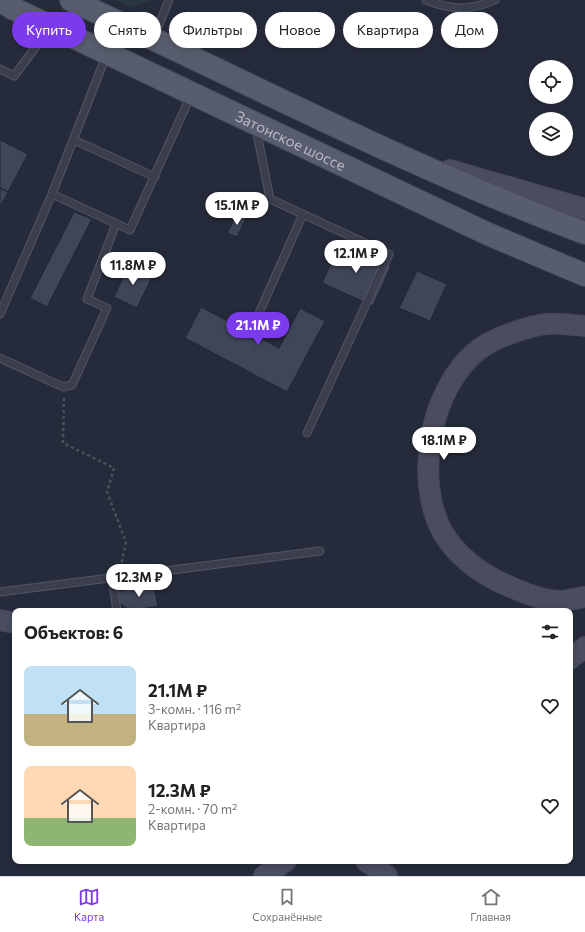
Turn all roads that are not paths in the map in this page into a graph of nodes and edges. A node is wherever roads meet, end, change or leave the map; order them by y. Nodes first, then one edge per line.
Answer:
1 (71, 0) edge
2 (170, 0) edge
3 (426, 0) edge
4 (495, 0) edge
5 (4, 6) edge
6 (17, 12) edge
7 (97, 12) edge
8 (161, 20) edge
9 (161, 42) edge
10 (86, 44) edge
11 (35, 48) edge
12 (107, 54) junction
13 (0, 69) edge
14 (192, 94) junction
15 (255, 124) junction
16 (74, 140) junction
17 (400, 155) junction
18 (155, 177) junction
19 (52, 194) junction
20 (585, 208) edge
21 (303, 214) junction
22 (116, 224) junction
23 (580, 230) edge
24 (585, 275) edge
25 (0, 314) edge
26 (256, 320) dead end
27 (585, 326) edge
28 (0, 358) edge
29 (307, 433) dead end
30 (320, 551) dead end
31 (116, 577) junction
32 (0, 592) edge
33 (585, 597) edge
34 (117, 608) edge
35 (0, 620) edge
36 (12, 622) edge
37 (585, 647) edge
38 (573, 657) edge
39 (282, 864) edge
40 (370, 864) edge
41 (264, 876) edge
42 (387, 876) edge

1 - 7 main road
2 - 8 lane
3 - 4 lane
5 - 6 main road, Затонское шоссе
9 - 17 main road
10 - 12 main road, Затонское шоссе
11 - 13 lane
12 - 14 main road, Затонское шоссе
12 - 16 lane
14 - 15 main road, Затонское шоссе
14 - 18 lane
15 - 21 lane
15 - 24 main road, Затонское шоссе
16 - 18 lane
16 - 19 lane
17 - 20 main road
17 - 23 main road
18 - 22 lane
19 - 22 lane
19 - 25 lane
21 - 26 lane
21 - 29 lane
22 - 28 lane
27 - 33 main road
30 - 31 lane
31 - 32 lane
31 - 34 lane
35 - 36 main road
37 - 38 main road
39 - 41 main road
40 - 42 main road

